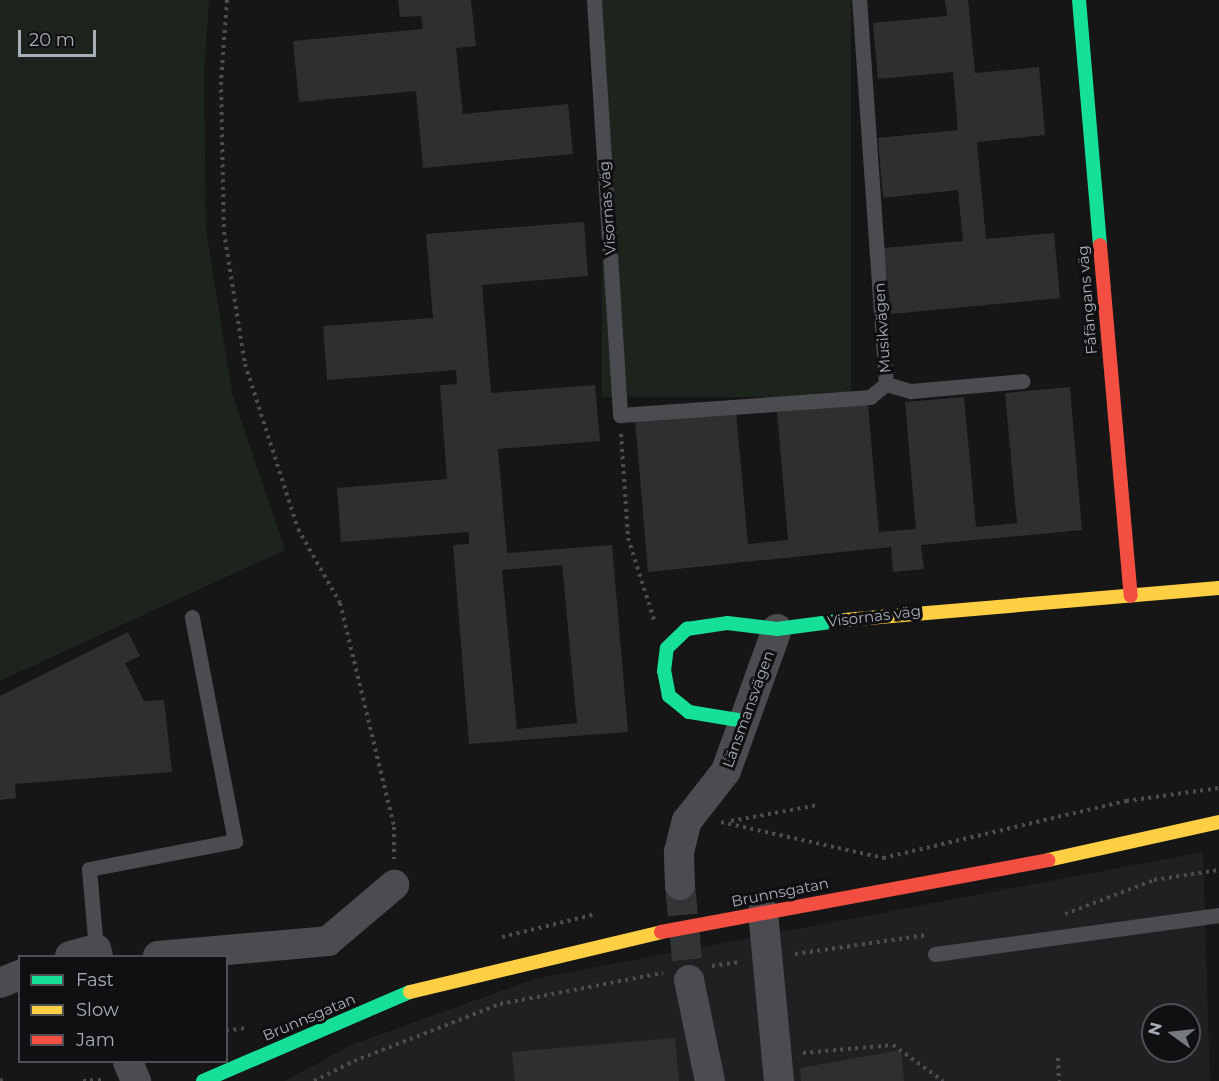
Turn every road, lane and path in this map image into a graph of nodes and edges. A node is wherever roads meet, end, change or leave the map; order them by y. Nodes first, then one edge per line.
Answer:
1 (227, 0) edge
2 (594, 0) edge
3 (859, 0) edge
4 (1079, 0) edge
5 (1023, 381) dead end
6 (886, 384) junction
7 (620, 415) junction
8 (1219, 588) edge
9 (1131, 596) junction
10 (192, 617) dead end
11 (777, 628) junction
12 (667, 648) junction
13 (744, 721) junction
14 (818, 805) dead end
15 (687, 821) junction
16 (727, 822) junction
17 (1219, 822) edge
18 (1219, 835) edge
19 (1069, 855) junction
20 (884, 858) dead end
21 (394, 885) joint
22 (680, 885) tunnel mouth
23 (763, 912) junction
24 (1219, 915) edge
25 (88, 954) edge
26 (936, 954) dead end
27 (179, 955) edge
28 (499, 972) junction
29 (18, 976) edge
30 (689, 980) tunnel mouth
31 (0, 983) edge
32 (425, 1005) dead end
33 (1058, 1058) dead end
34 (128, 1063) edge
35 (779, 1068) edge
36 (0, 1080) edge
37 (102, 1080) edge
38 (5, 1081) edge
39 (83, 1081) edge
40 (136, 1081) edge
41 (203, 1081) edge
42 (710, 1081) edge
43 (943, 1081) edge
44 (1059, 1081) edge

1 - 21 path
2 - 7 lane, Visornas väg
3 - 6 lane, Musikvägen
4 - 9 street, Fåfängans väg
5 - 6 lane
6 - 7 lane, Musikvägen
7 - 12 path
8 - 9 street, Visornas väg
9 - 11 street, Visornas väg
10 - 25 lane
11 - 12 street, Visornas väg
11 - 13 street, Länsmansvägen
12 - 13 street
13 - 15 street, Länsmansvägen
14 - 16 path
15 - 16 path
15 - 22 street, Länsmansvägen
16 - 20 path
17 - 19 street, Brunnsgatan
18 - 19 street, Brunnsgatan
19 - 23 street, Brunnsgatan
21 - 27 street
23 - 28 street, Brunnsgatan
23 - 35 street
24 - 26 lane
28 - 32 street, Brunnsgatan
28 - 41 street, Brunnsgatan
29 - 31 street
30 - 42 street
33 - 44 path
34 - 40 street
35 - 43 path
36 - 38 path
37 - 39 path

